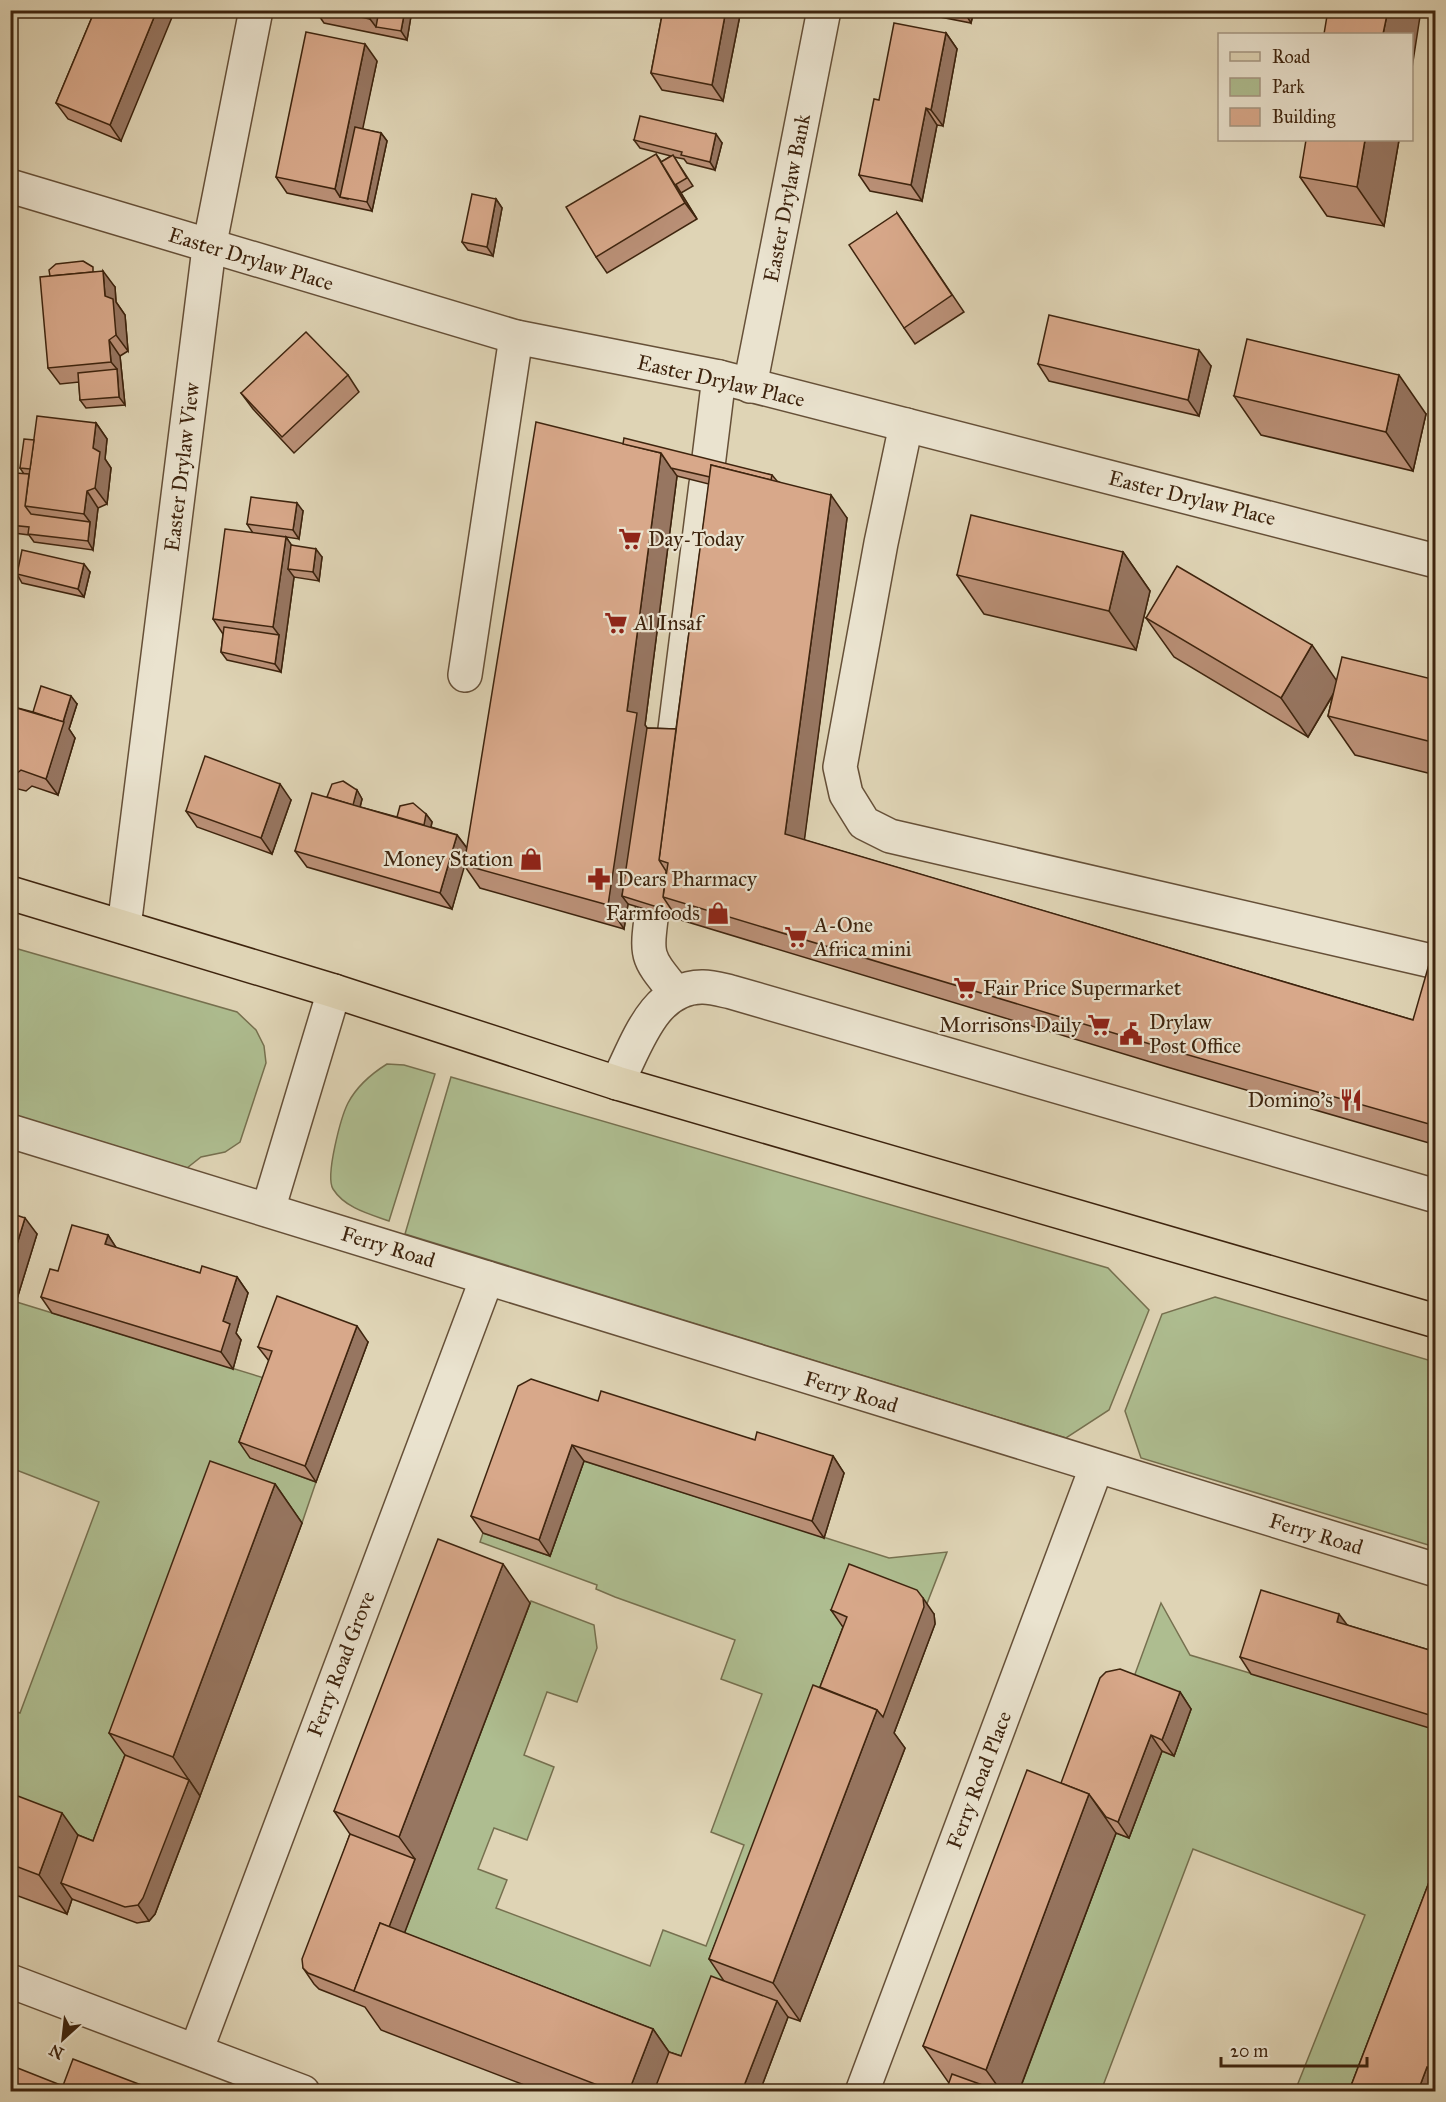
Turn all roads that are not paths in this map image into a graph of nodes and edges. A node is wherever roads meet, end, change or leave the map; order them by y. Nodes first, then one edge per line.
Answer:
1 (256, 10) edge
2 (824, 10) edge
3 (10, 186) edge
4 (209, 248) junction
5 (516, 338) junction
6 (719, 377) junction
7 (750, 386) junction
8 (906, 425) junction
9 (1436, 561) edge
10 (465, 675) dead end
11 (674, 737) edge
12 (10, 893) edge
13 (652, 911) edge
14 (124, 927) junction
15 (1436, 962) edge
16 (334, 991) junction
17 (675, 992) junction
18 (617, 1083) junction
19 (10, 1131) edge
20 (1436, 1196) edge
21 (268, 1210) junction
22 (487, 1278) junction
23 (1436, 1321) edge
24 (1096, 1468) junction
25 (1436, 1570) edge
26 (10, 1981) edge
27 (196, 2050) junction
28 (303, 2091) edge
29 (862, 2091) edge

1 - 4 street, Easter Drylaw View
2 - 7 street, Easter Drylaw Bank
3 - 4 street, Easter Drylaw Place
4 - 5 street, Easter Drylaw Place
4 - 14 street, Easter Drylaw View
5 - 6 street, Easter Drylaw Place
5 - 10 street
6 - 7 street, Easter Drylaw Place
6 - 11 street
7 - 8 street, Easter Drylaw Place
8 - 9 street, Easter Drylaw Place
8 - 15 street
12 - 14 main road
13 - 17 street
14 - 16 main road
16 - 18 main road
16 - 21 street
17 - 18 street
17 - 20 street
18 - 23 main road
19 - 21 street, Ferry Road
21 - 22 street, Ferry Road
22 - 24 street, Ferry Road
22 - 27 street, Ferry Road Grove
24 - 25 street, Ferry Road
24 - 29 street, Ferry Road Place
26 - 27 street
27 - 28 street

